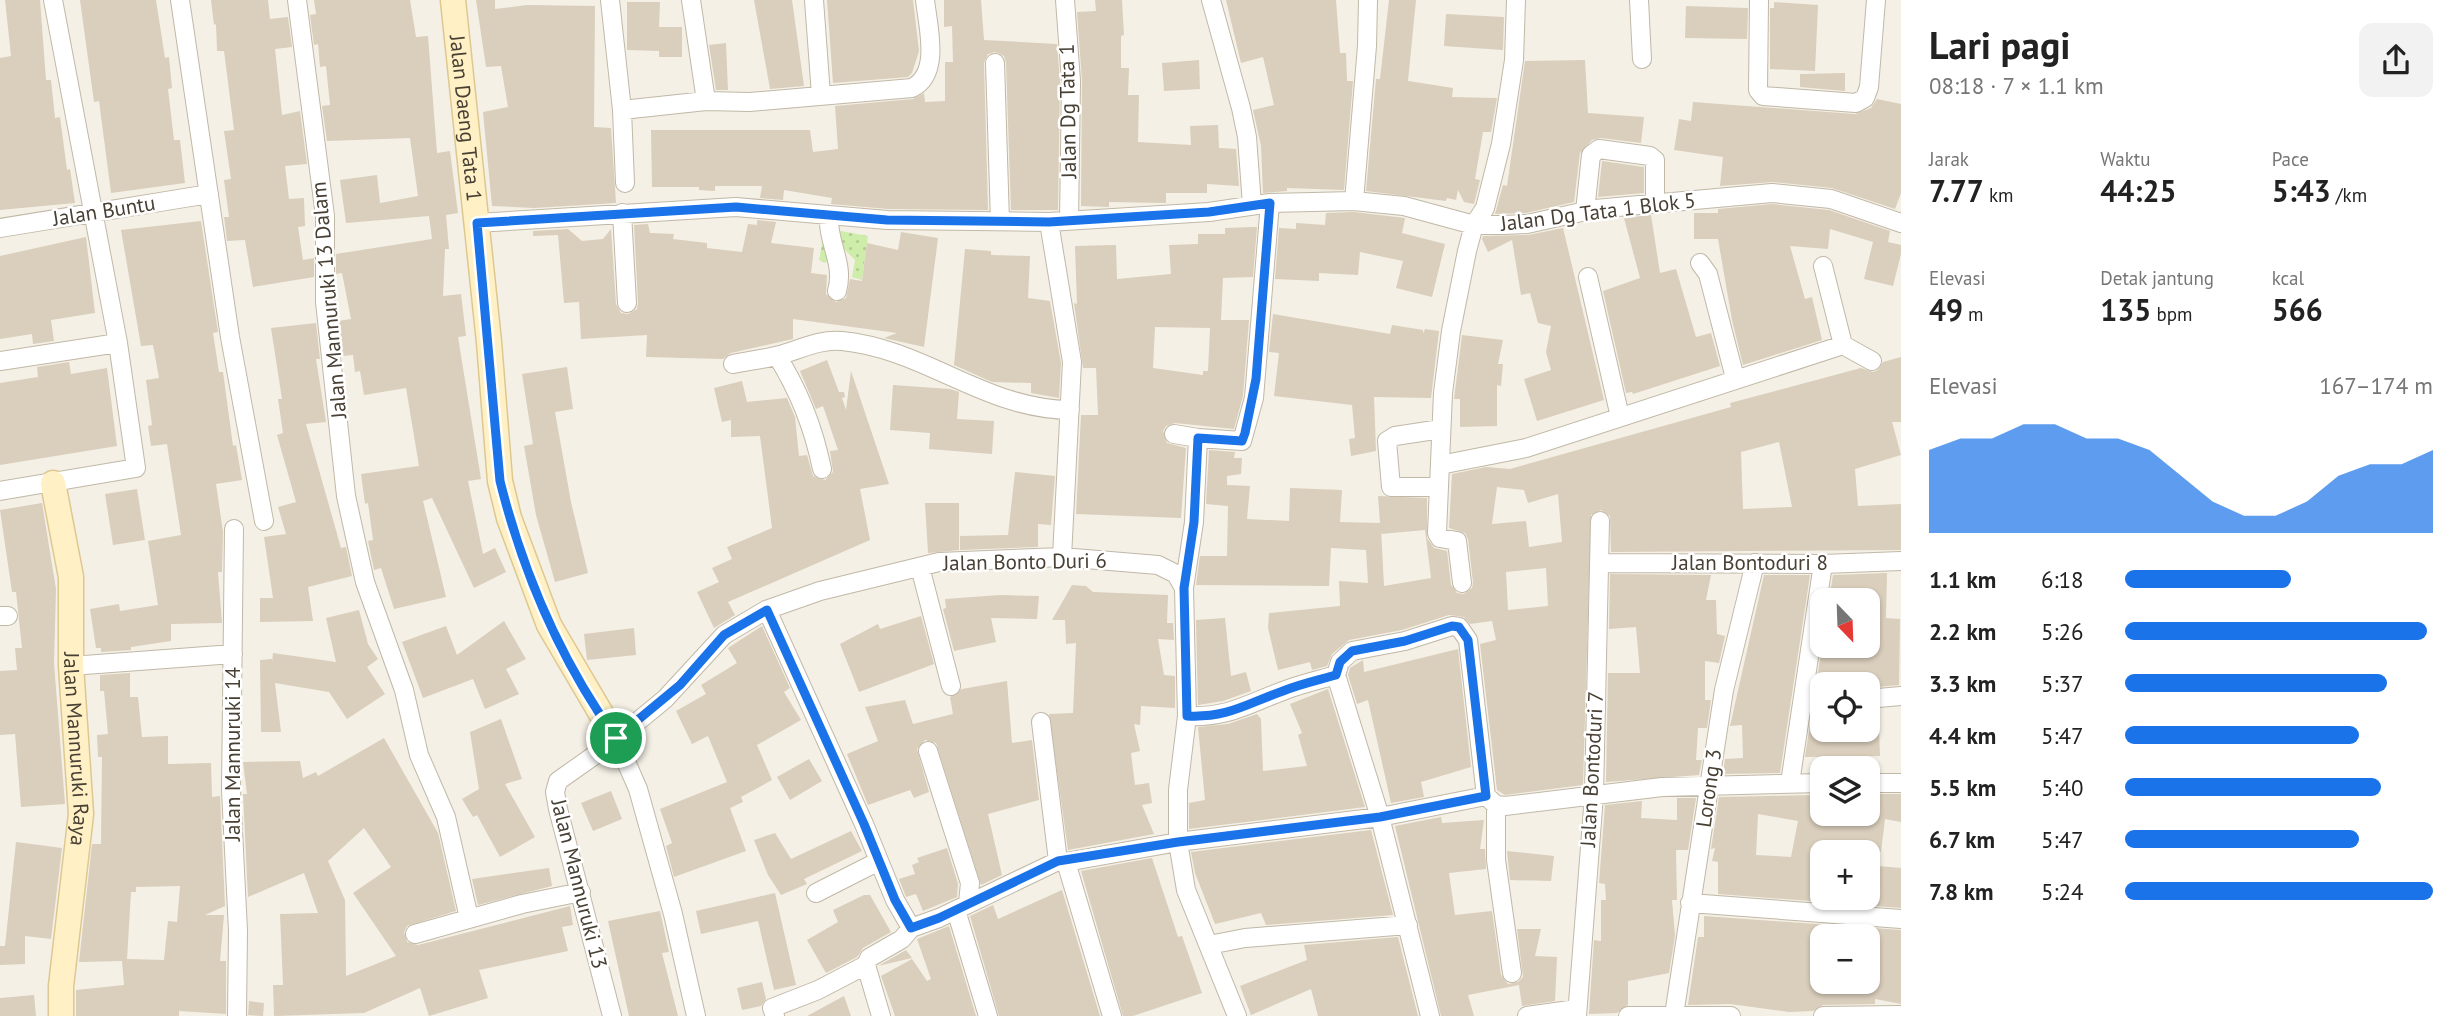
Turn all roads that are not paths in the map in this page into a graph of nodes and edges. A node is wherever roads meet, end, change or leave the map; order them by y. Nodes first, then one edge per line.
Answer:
1 (53, 0) edge
2 (180, 0) edge
3 (297, 0) edge
4 (453, 0) edge
5 (610, 0) edge
6 (691, 0) edge
7 (814, 0) edge
8 (925, 0) edge
9 (1065, 0) edge
10 (1211, 0) edge
11 (1368, 0) edge
12 (1516, 0) edge
13 (1639, 0) edge
14 (1759, 0) edge
15 (1876, 0) edge
16 (1642, 59) dead end
17 (995, 63) dead end
18 (821, 95) junction
19 (706, 100) junction
20 (622, 110) junction
21 (625, 183) dead end
22 (209, 194) junction
23 (1354, 201) junction
24 (1270, 203) junction
25 (1655, 204) junction
26 (1252, 205) junction
27 (1585, 211) junction
28 (91, 213) junction
29 (622, 213) junction
30 (829, 215) junction
31 (999, 220) junction
32 (1069, 221) junction
33 (1049, 222) junction
34 (477, 223) junction
35 (1901, 223) edge
36 (1474, 225) junction
37 (0, 228) edge
38 (1700, 263) dead end
39 (1823, 266) dead end
40 (1588, 277) dead end
41 (837, 291) dead end
42 (627, 303) dead end
43 (118, 343) junction
44 (1843, 345) junction
45 (777, 356) junction
46 (0, 361) edge
47 (1872, 361) dead end
48 (733, 364) dead end
49 (1735, 378) junction
50 (1070, 410) junction
51 (1620, 417) junction
52 (1441, 429) junction
53 (1174, 434) dead end
54 (1198, 438) junction
55 (1440, 465) junction
56 (822, 469) dead end
57 (53, 483) junction
58 (1438, 487) junction
59 (0, 491) edge
60 (264, 521) dead end
61 (1600, 521) dead end
62 (234, 529) dead end
63 (1062, 557) junction
64 (1901, 561) edge
65 (1600, 563) junction
66 (1755, 563) junction
67 (1823, 564) junction
68 (920, 567) junction
69 (1462, 583) dead end
70 (1184, 588) junction
71 (767, 610) junction
72 (233, 654) junction
73 (71, 666) junction
74 (1336, 675) junction
75 (951, 686) dead end
76 (1901, 696) edge
77 (1880, 698) edge
78 (1810, 705) edge
79 (1802, 706) junction
80 (1187, 716) junction
81 (1041, 722) dead end
82 (620, 745) junction
83 (928, 751) dead end
84 (1790, 783) junction
85 (1810, 783) edge
86 (1880, 783) edge
87 (1901, 783) edge
88 (1711, 784) junction
89 (1594, 794) junction
90 (1491, 800) junction
91 (1380, 817) junction
92 (1178, 842) junction
93 (879, 861) junction
94 (1062, 861) junction
95 (582, 892) junction
96 (816, 893) dead end
97 (1690, 903) junction
98 (962, 906) junction
99 (469, 918) junction
100 (1901, 919) edge
101 (1408, 925) junction
102 (911, 928) junction
103 (415, 934) dead end
104 (1209, 945) junction
105 (867, 971) junction
106 (1512, 973) dead end
107 (1577, 1012) edge
108 (1674, 1015) edge
109 (1901, 1015) edge
110 (61, 1016) edge
111 (237, 1016) edge
112 (612, 1016) edge
113 (696, 1016) edge
114 (775, 1016) edge
115 (881, 1016) edge
116 (988, 1016) edge
117 (1112, 1016) edge
118 (1237, 1016) edge
119 (1430, 1016) edge
120 (1527, 1016) edge
121 (1628, 1016) edge
122 (1731, 1016) edge
123 (1823, 1016) edge

1 - 28 street
2 - 22 street
3 - 99 street, Jalan Mannuruki 13 Dalam
4 - 34 street, Jalan Daeng Tata 1
5 - 20 street
6 - 19 street
7 - 18 street
8 - 18 street
9 - 32 street, Jalan Dg Tata 1
10 - 26 street
11 - 23 street
12 - 36 street
13 - 16 street
14 - 15 street
17 - 31 street
18 - 19 street
19 - 20 street
20 - 21 street
22 - 28 street, Jalan Buntu
22 - 60 street
23 - 24 street, Jalan Dg Tata 1 Blok 5
23 - 36 street, Jalan Dg Tata 1 Blok 5
24 - 26 street, Jalan Dg Tata 1 Blok 5
24 - 54 street
25 - 27 street, Jalan Dg Tata 1 Blok 5
25 - 27 street
25 - 35 street, Jalan Dg Tata 1 Blok 5
26 - 32 street, Jalan Dg Tata 1 Blok 5
27 - 36 street, Jalan Dg Tata 1 Blok 5
28 - 37 street, Jalan Buntu
28 - 43 street
29 - 30 street, Jalan Dg Tata 1 Blok 5
29 - 34 street, Jalan Dg Tata 1 Blok 5
29 - 42 street
30 - 31 street, Jalan Dg Tata 1 Blok 5
30 - 41 street
31 - 33 street, Jalan Dg Tata 1 Blok 5
32 - 33 street, Jalan Dg Tata 1 Blok 5
33 - 50 street
34 - 82 street, Jalan Daeng Tata 1
36 - 52 street
38 - 49 street
39 - 44 street
40 - 51 street
43 - 46 street
43 - 57 street
44 - 47 street
44 - 49 street
45 - 48 street
45 - 50 street
45 - 56 street
49 - 51 street
50 - 63 street
51 - 55 street
52 - 55 street
52 - 58 street
53 - 54 street
54 - 70 street
55 - 58 street
57 - 59 street
57 - 73 street, Jalan Mannuruki Raya
58 - 69 street
61 - 65 street, Jalan Bontoduri 7
62 - 72 street
63 - 68 street, Jalan Bonto Duri 6
63 - 70 street, Jalan Bonto Duri 6
64 - 67 street, Jalan Bontoduri 8
65 - 66 street, Jalan Bontoduri 8
65 - 89 street, Jalan Bontoduri 7
66 - 67 street, Jalan Bontoduri 8
66 - 88 street, Lorong 3
67 - 79 street
68 - 71 street, Jalan Bonto Duri 6
68 - 75 street
70 - 80 street
71 - 82 street, Jalan Bonto Duri 6
71 - 93 street
72 - 73 street, Jalan Mannuruki 14
72 - 111 street, Jalan Mannuruki 14
73 - 110 street, Jalan Mannuruki Raya
74 - 80 street
74 - 90 street
74 - 91 street
76 - 77 street
78 - 79 street
79 - 84 street
80 - 92 street
81 - 94 street
82 - 95 street, Jalan Mannuruki 13
82 - 113 street
83 - 98 street
84 - 85 street
84 - 88 street
86 - 87 street
88 - 89 street
88 - 97 street, Lorong 3
89 - 90 street
89 - 107 street, Jalan Bontoduri 7
90 - 91 street
90 - 106 street
91 - 92 street
91 - 101 street
92 - 94 street
92 - 104 street
93 - 96 street
93 - 102 street
94 - 98 street
94 - 117 street
95 - 99 street
95 - 112 street, Jalan Mannuruki 13
97 - 100 street
97 - 108 street, Lorong 3
98 - 102 street
98 - 116 street
99 - 103 street
101 - 104 street
101 - 119 street
102 - 105 street
104 - 118 street
105 - 114 street
105 - 115 street
107 - 120 street
108 - 121 street
108 - 122 street
109 - 123 street

